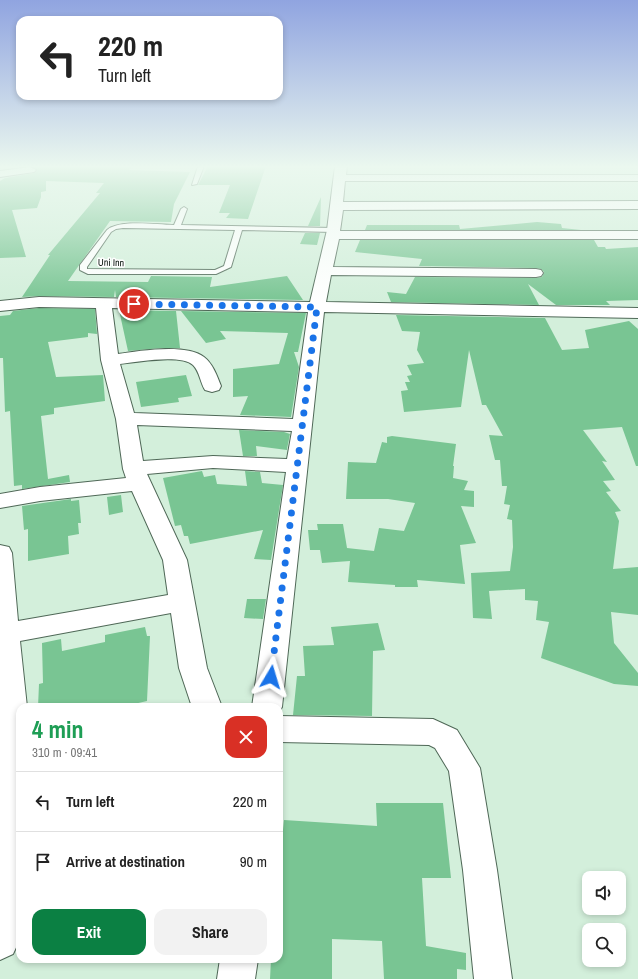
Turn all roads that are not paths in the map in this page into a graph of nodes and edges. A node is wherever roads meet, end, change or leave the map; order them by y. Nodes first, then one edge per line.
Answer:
1 (183, 212) edge
2 (337, 212) edge
3 (177, 227) junction
4 (239, 228) junction
5 (333, 233) junction
6 (638, 235) edge
7 (324, 271) junction
8 (536, 273) dead end
9 (103, 303) junction
10 (0, 306) edge
11 (317, 307) junction
12 (638, 313) edge
13 (110, 360) junction
14 (212, 386) dead end
15 (126, 419) junction
16 (303, 425) junction
17 (297, 466) junction
18 (137, 476) junction
19 (0, 501) edge
20 (0, 553) edge
21 (181, 602) junction
22 (7, 634) junction
23 (206, 703) edge
24 (267, 703) edge
25 (283, 729) edge
26 (0, 941) edge
27 (238, 963) edge
28 (236, 979) edge
29 (493, 979) edge

1 - 3 lane
2 - 5 street
3 - 4 lane, Uni Inn
3 - 4 lane, Uni Inn
4 - 5 lane, Uni Inn
5 - 6 street
5 - 7 street
7 - 8 street
7 - 11 street
9 - 10 street
9 - 11 street
9 - 13 street
11 - 12 street
11 - 16 street
13 - 14 street
13 - 15 street
15 - 16 street
15 - 18 street
16 - 17 street
17 - 18 street
17 - 24 street
18 - 19 street
18 - 21 street
20 - 22 street
21 - 22 street
21 - 23 street
22 - 26 street
25 - 29 street
27 - 28 street

